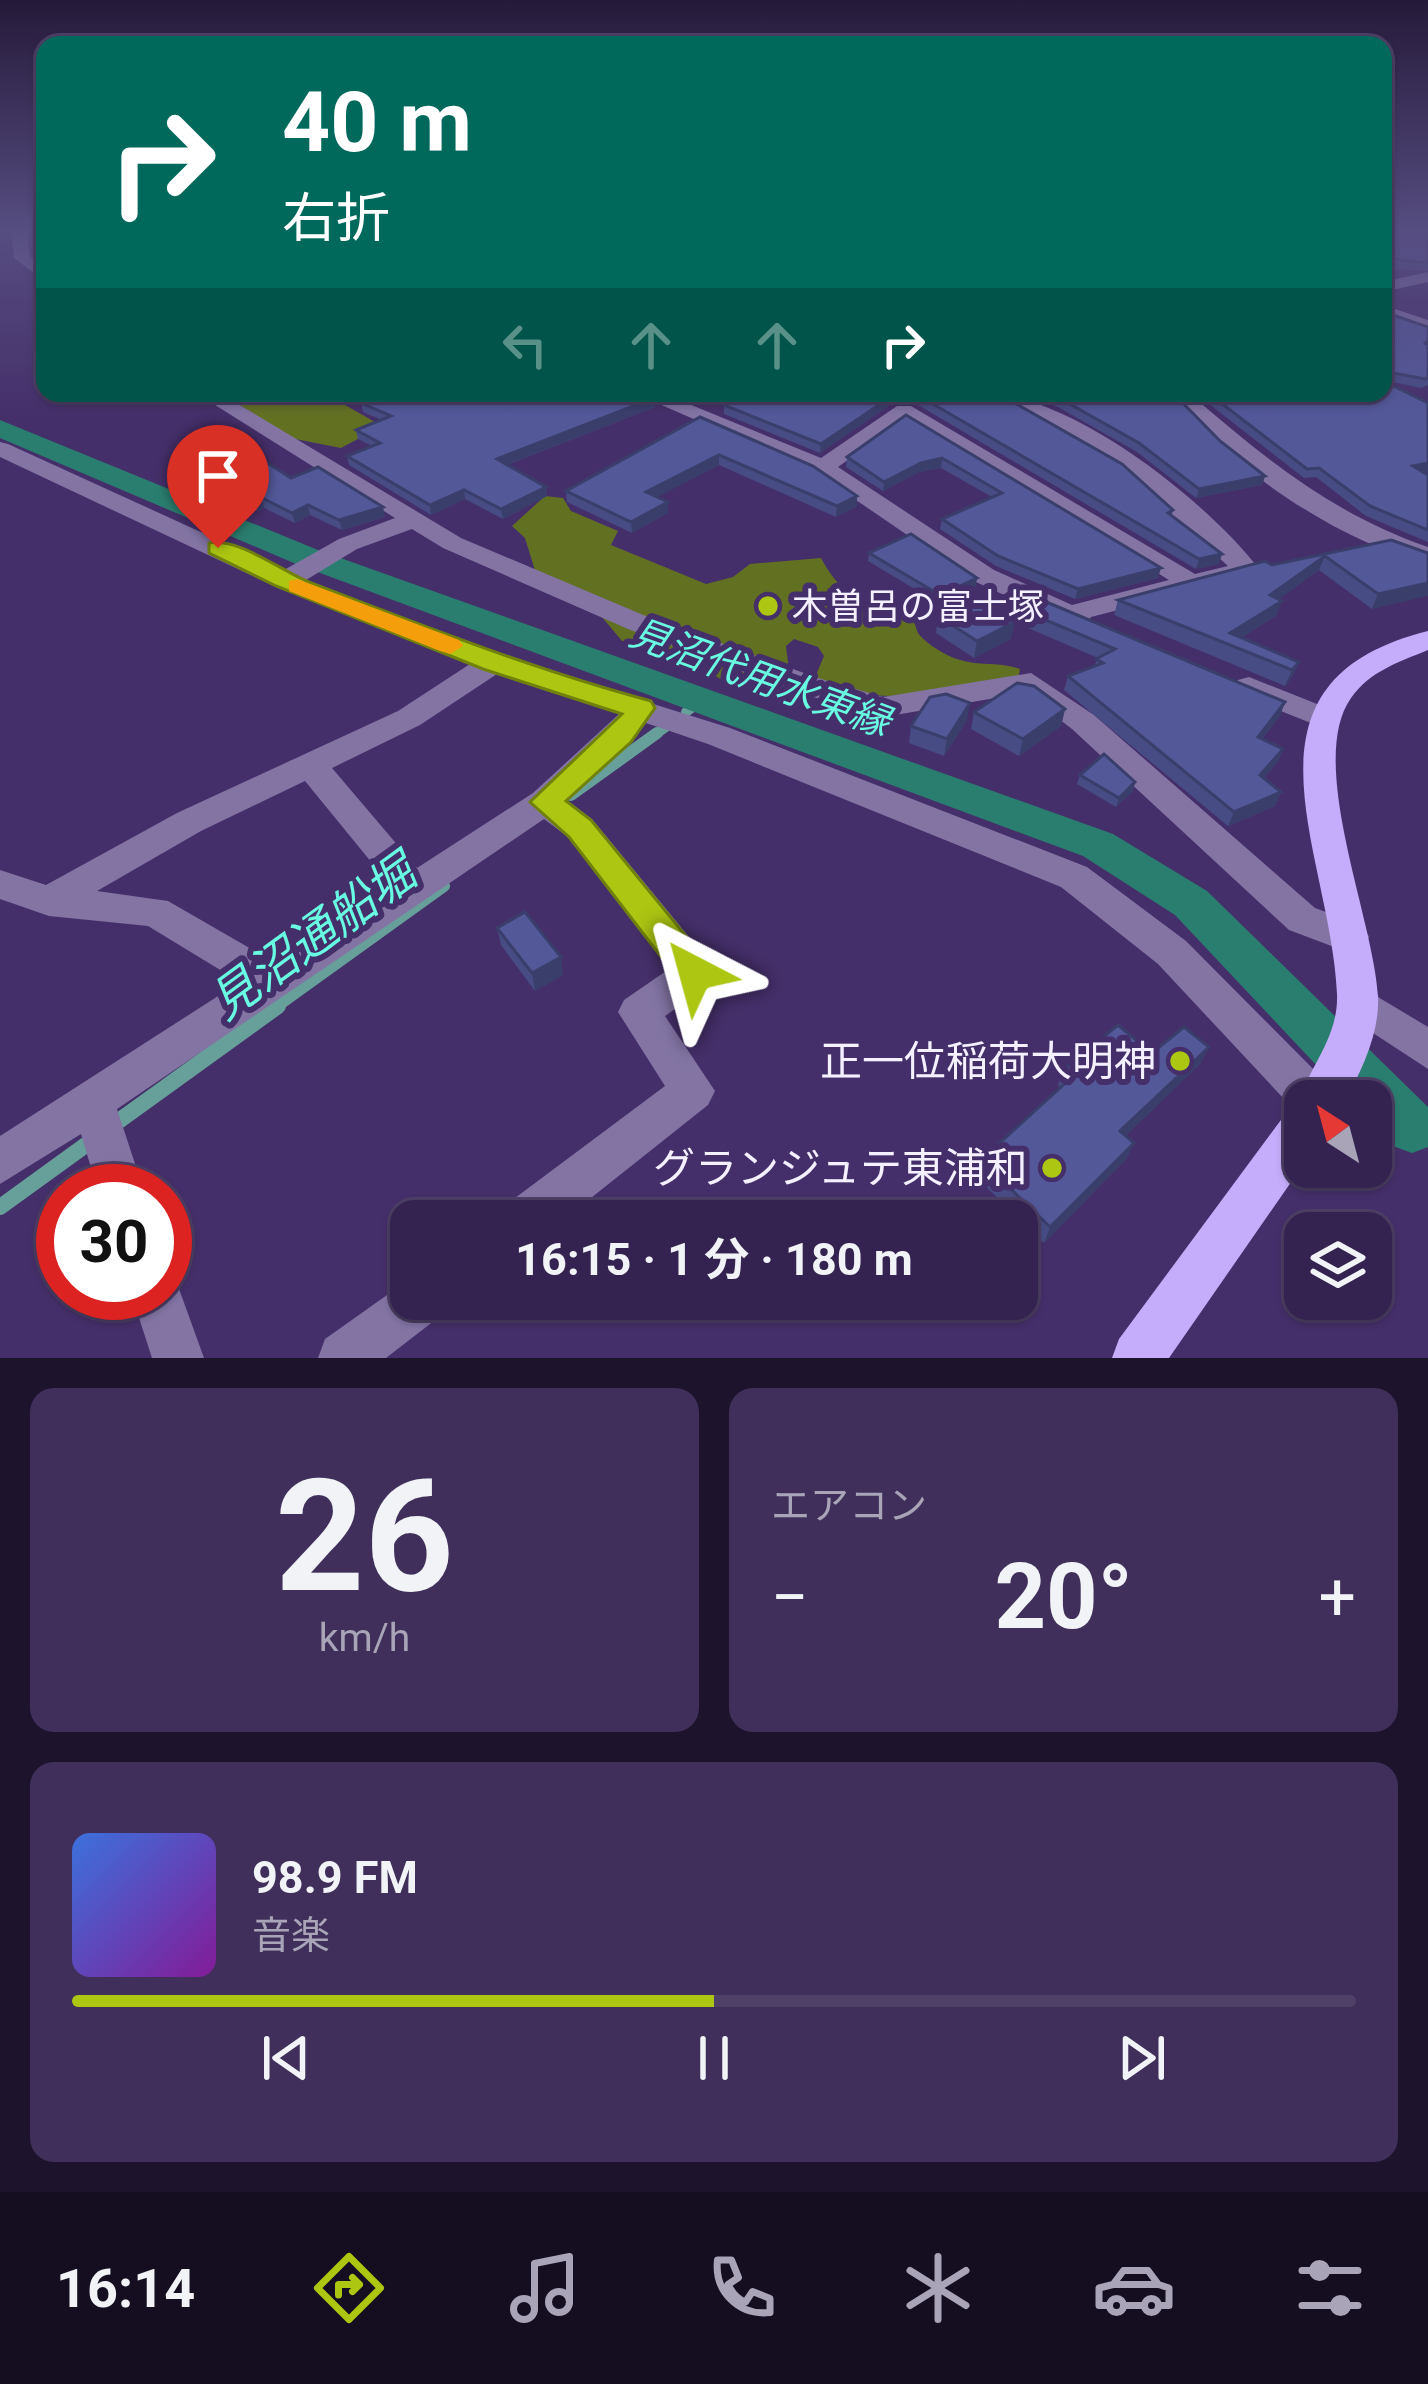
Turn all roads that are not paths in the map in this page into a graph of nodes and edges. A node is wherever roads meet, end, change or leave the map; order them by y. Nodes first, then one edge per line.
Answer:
1 (1392, 313) edge
2 (1428, 326) edge
3 (220, 402) edge
4 (668, 402) edge
5 (1014, 402) edge
6 (1190, 402) edge
7 (0, 449) edge
8 (823, 467) junction
9 (411, 521) junction
10 (1428, 556) edge
11 (293, 576) junction
12 (1186, 580) junction
13 (1068, 614) junction
14 (1109, 630) edge
15 (1428, 640) edge
16 (493, 663) junction
17 (1231, 680) edge
18 (641, 708) junction
19 (1321, 717) junction
20 (311, 766) junction
21 (545, 802) junction
22 (0, 884) edge
23 (413, 888) junction
24 (49, 902) junction
25 (1349, 937) junction
26 (272, 981) junction
27 (1357, 1010) junction
28 (1428, 1050) edge
29 (1295, 1080) edge
30 (1328, 1080) edge
31 (92, 1099) junction
32 (1284, 1152) edge
33 (0, 1162) edge
34 (112, 1164) edge
35 (551, 1200) edge
36 (165, 1320) edge
37 (394, 1320) edge
38 (178, 1358) edge
39 (344, 1358) edge
40 (1138, 1358) edge

1 - 2 street
3 - 9 street
4 - 8 street
5 - 12 street
6 - 10 street
7 - 11 street
8 - 12 street
8 - 13 street
9 - 11 street
9 - 25 street
11 - 16 street
12 - 13 street
13 - 14 street
15 - 19 main road
16 - 18 street
16 - 20 street
17 - 19 street
18 - 21 street
18 - 29 street
19 - 25 main road
20 - 23 street
20 - 24 street
21 - 23 street
21 - 35 street
22 - 24 street
23 - 26 street
24 - 26 street
25 - 27 main road
26 - 31 street
27 - 28 street
27 - 30 main road
31 - 33 street
31 - 34 street
32 - 40 main road
36 - 38 street
37 - 39 street

